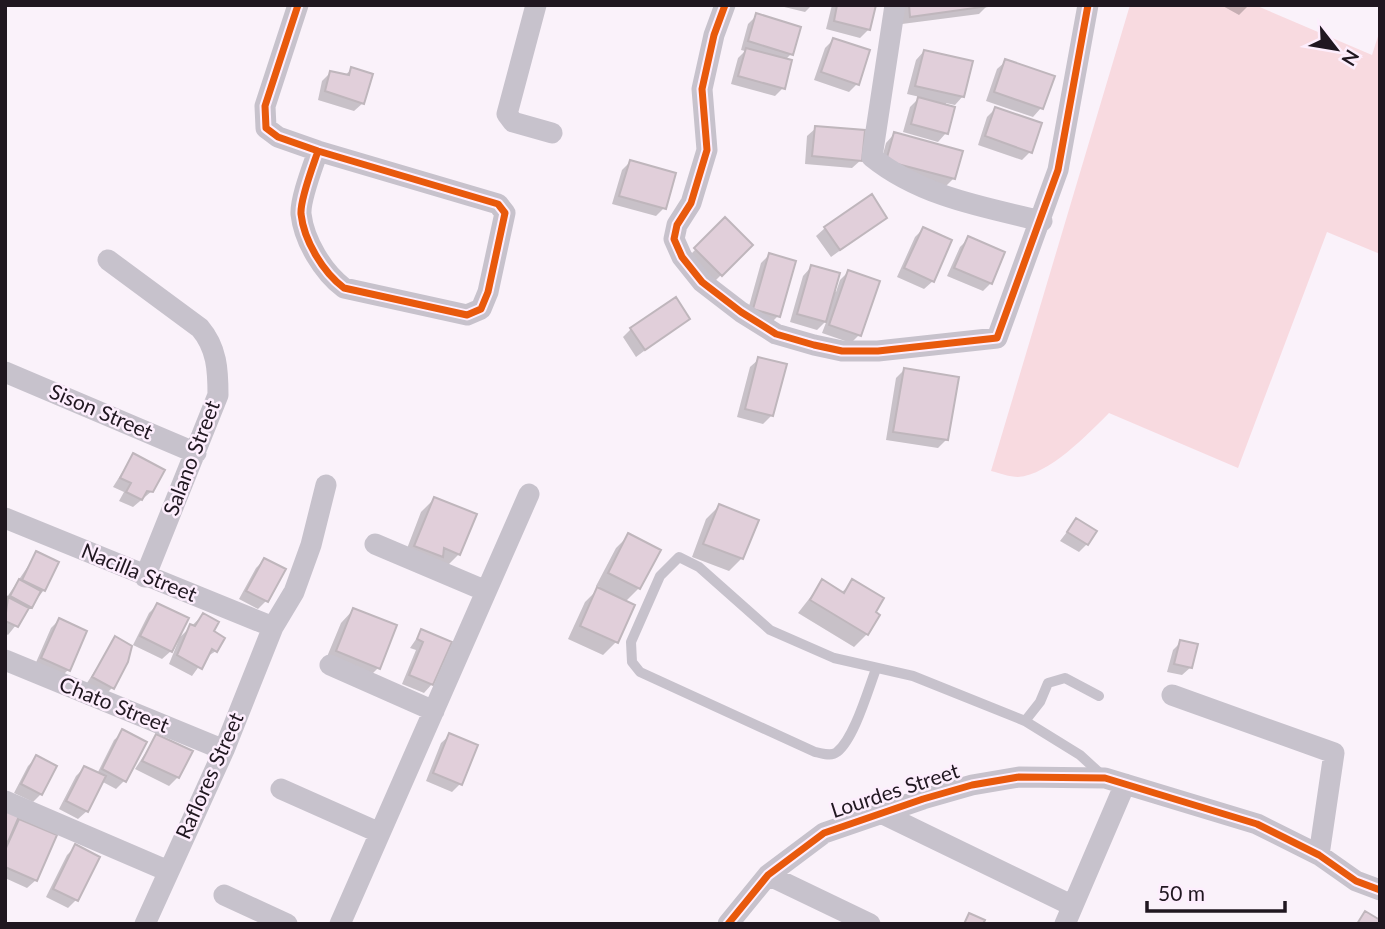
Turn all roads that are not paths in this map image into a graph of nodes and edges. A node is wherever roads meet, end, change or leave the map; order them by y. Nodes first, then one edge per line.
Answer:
1 (298, 5) edge
2 (536, 5) edge
3 (725, 5) edge
4 (895, 5) edge
5 (1088, 5) edge
6 (552, 133) dead end
7 (318, 150) junction
8 (1042, 221) junction
9 (108, 260) dead end
10 (5, 372) edge
11 (196, 453) junction
12 (326, 485) dead end
13 (529, 494) dead end
14 (5, 518) edge
15 (375, 544) dead end
16 (145, 576) junction
17 (486, 591) junction
18 (273, 627) junction
19 (5, 660) edge
20 (330, 665) dead end
21 (876, 669) junction
22 (1172, 695) dead end
23 (1099, 696) dead end
24 (434, 711) junction
25 (1025, 721) junction
26 (224, 750) junction
27 (1115, 781) junction
28 (281, 789) dead end
29 (5, 801) edge
30 (880, 813) junction
31 (380, 833) junction
32 (1319, 855) junction
33 (168, 870) junction
34 (768, 875) junction
35 (1380, 890) edge
36 (224, 895) dead end
37 (1068, 915) edge
38 (145, 924) edge
39 (287, 924) edge
40 (340, 924) edge
41 (728, 924) edge
42 (870, 924) edge

1 - 7 street
2 - 6 street
3 - 8 street
4 - 8 street
5 - 8 street
7 - 7 street
9 - 11 street, Salano Street
10 - 11 street, Sison Street
11 - 16 street, Salano Street
12 - 18 street, Raflores Street
13 - 17 street
14 - 16 street, Nacilla Street
15 - 17 street
16 - 18 street, Nacilla Street
17 - 24 street
18 - 26 street, Raflores Street
19 - 26 street, Chato Street
20 - 24 street
21 - 21 lane
21 - 25 lane
22 - 32 street
23 - 25 lane
24 - 31 street
25 - 27 lane
26 - 33 street, Raflores Street
27 - 30 street, Lourdes Street
27 - 32 street, Lourdes Street
27 - 37 street
28 - 31 street
29 - 33 street
30 - 34 street, Lourdes Street
30 - 37 street
31 - 40 street
32 - 35 street, Lourdes Street
33 - 38 street, Raflores Street
34 - 41 street, Lourdes Street
34 - 42 street
36 - 39 street

